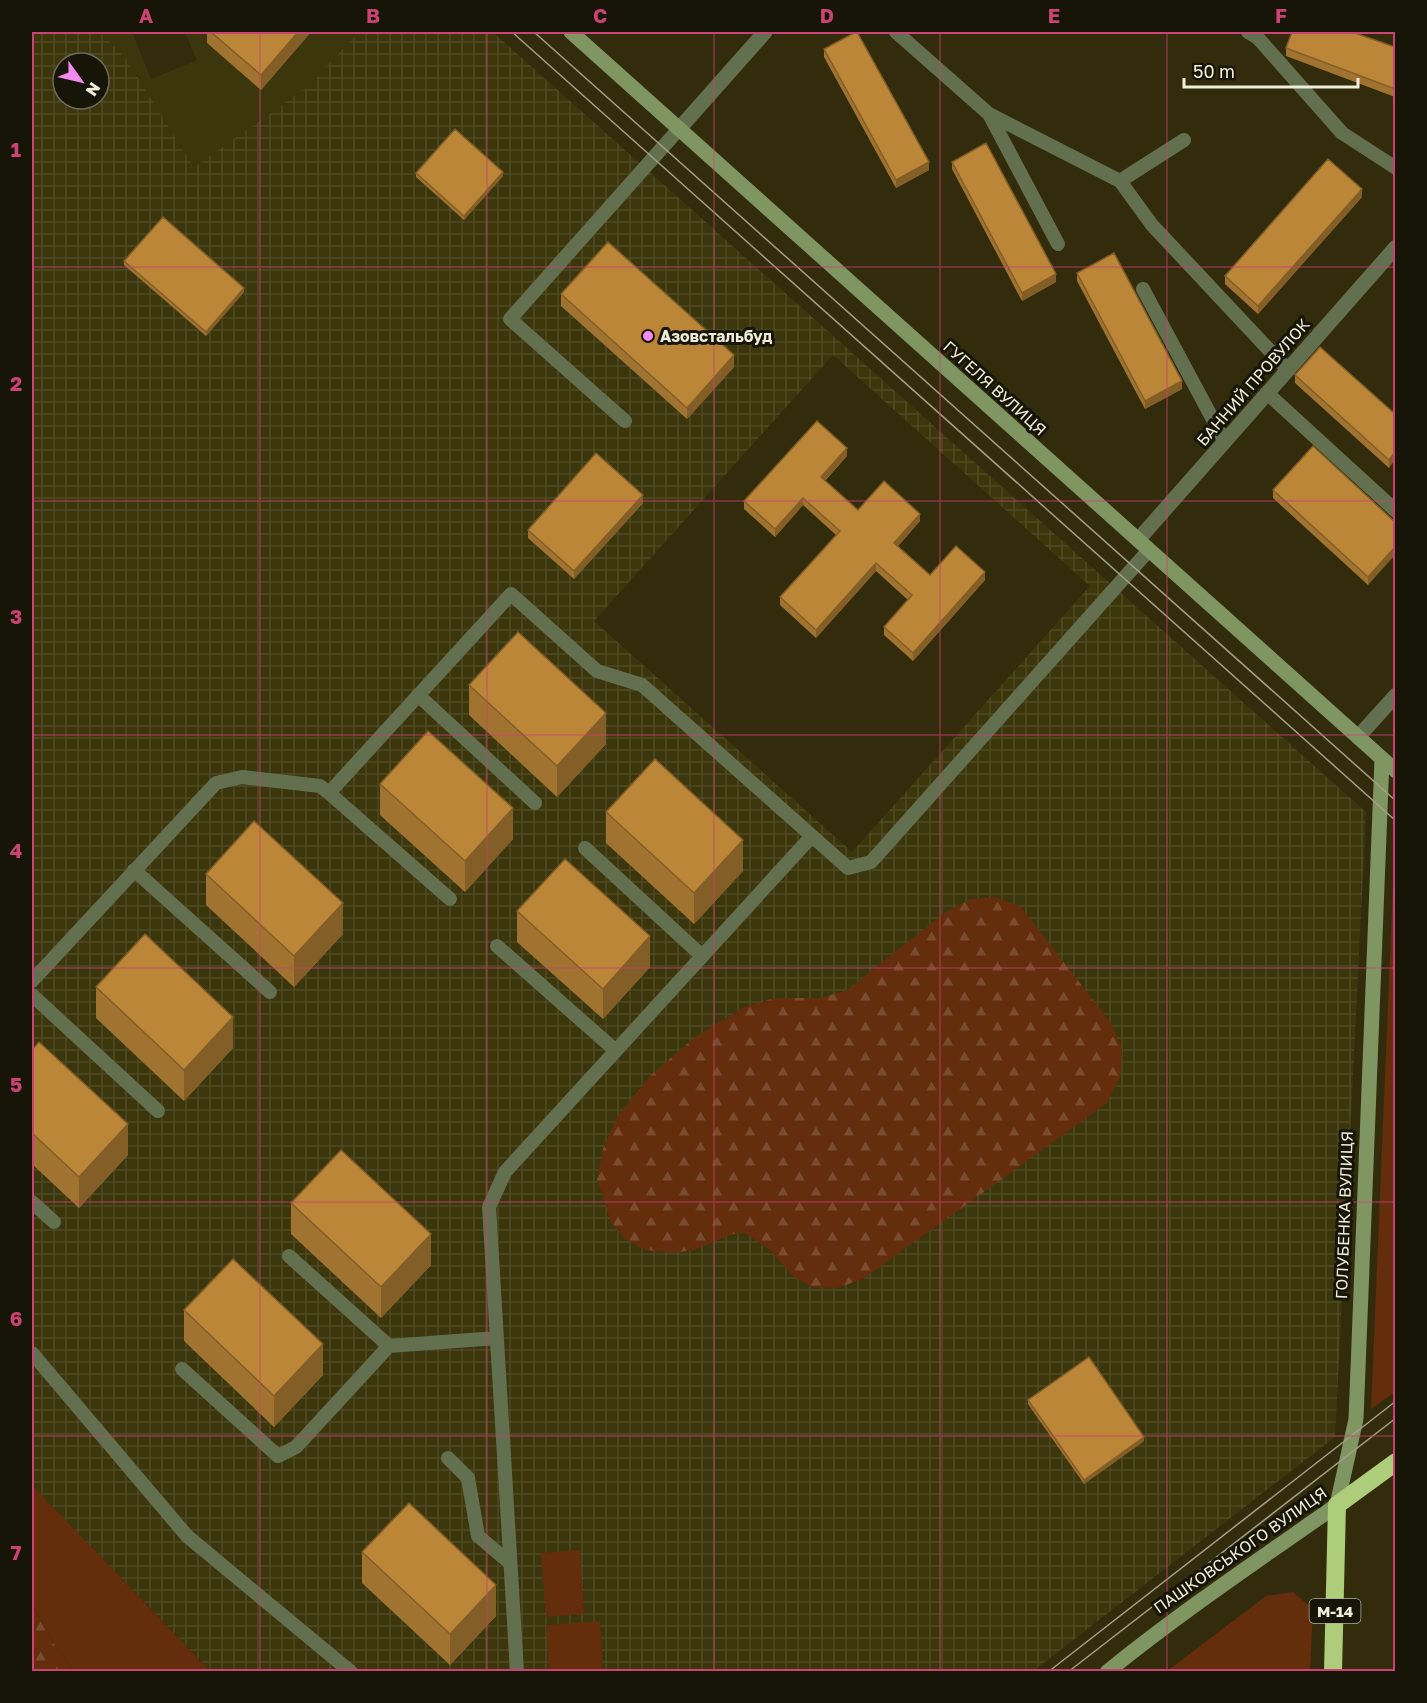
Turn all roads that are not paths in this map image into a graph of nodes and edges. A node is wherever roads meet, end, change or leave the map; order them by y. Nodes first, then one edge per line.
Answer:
1 (571, 32) edge
2 (765, 32) edge
3 (896, 32) edge
4 (1248, 32) edge
5 (989, 114) junction
6 (679, 129) junction
7 (1184, 140) dead end
8 (1395, 168) edge
9 (1120, 181) junction
10 (1058, 244) dead end
11 (1395, 247) edge
12 (1143, 289) dead end
13 (1288, 369) junction
14 (1268, 393) junction
15 (624, 421) dead end
16 (1225, 442) junction
17 (1395, 511) edge
18 (1144, 545) junction
19 (418, 695) junction
20 (1395, 695) edge
21 (1358, 737) junction
22 (1382, 759) junction
23 (1395, 771) edge
24 (329, 793) junction
25 (535, 803) dead end
26 (812, 836) junction
27 (585, 849) dead end
28 (134, 870) junction
29 (450, 899) dead end
30 (497, 946) dead end
31 (702, 956) junction
32 (32, 981) edge
33 (270, 992) dead end
34 (32, 995) edge
35 (616, 1051) junction
36 (158, 1112) dead end
37 (32, 1202) edge
38 (54, 1222) dead end
39 (289, 1256) dead end
40 (497, 1338) junction
41 (389, 1346) junction
42 (32, 1353) edge
43 (182, 1369) dead end
44 (448, 1458) dead end
45 (1395, 1462) edge
46 (1337, 1505) junction
47 (510, 1563) junction
48 (351, 1671) edge
49 (517, 1671) edge
50 (1107, 1671) edge
51 (1333, 1671) edge

1 - 6 street, ГУГЕЛЯ ВУЛИЦЯ
2 - 6 street
3 - 5 lane
4 - 8 lane
5 - 9 lane
5 - 10 lane
6 - 15 lane
6 - 18 street, ГУГЕЛЯ ВУЛИЦЯ
7 - 9 lane
9 - 13 lane
11 - 13 street, БАННИЙ ПРОВУЛОК
12 - 16 lane
13 - 14 street, БАННИЙ ПРОВУЛОК
14 - 16 street, БАННИЙ ПРОВУЛОК
14 - 17 lane
16 - 18 street, БАННИЙ ПРОВУЛОК
18 - 21 street, ГУГЕЛЯ ВУЛИЦЯ
18 - 26 lane
19 - 24 lane
19 - 25 lane
19 - 26 lane
20 - 21 street
21 - 22 street, ГУГЕЛЯ ВУЛИЦЯ
22 - 23 street, ГУГЕЛЯ ВУЛИЦЯ
22 - 46 street, ГОЛУБЕНКА ВУЛИЦЯ
24 - 28 lane
24 - 29 lane
26 - 31 lane
27 - 31 lane
28 - 32 lane
28 - 33 lane
30 - 35 lane
31 - 35 lane
34 - 36 lane
35 - 40 lane
37 - 38 lane
39 - 41 lane
40 - 41 lane
40 - 47 lane
41 - 43 lane
42 - 48 lane
44 - 47 lane
45 - 46 highway, ПАШКОВСЬКОГО ВУЛИЦЯ
46 - 50 street, ПАШКОВСЬКОГО ВУЛИЦЯ
46 - 51 highway, ГОЛУБЕНКА ВУЛИЦЯ / М-14
47 - 49 lane

